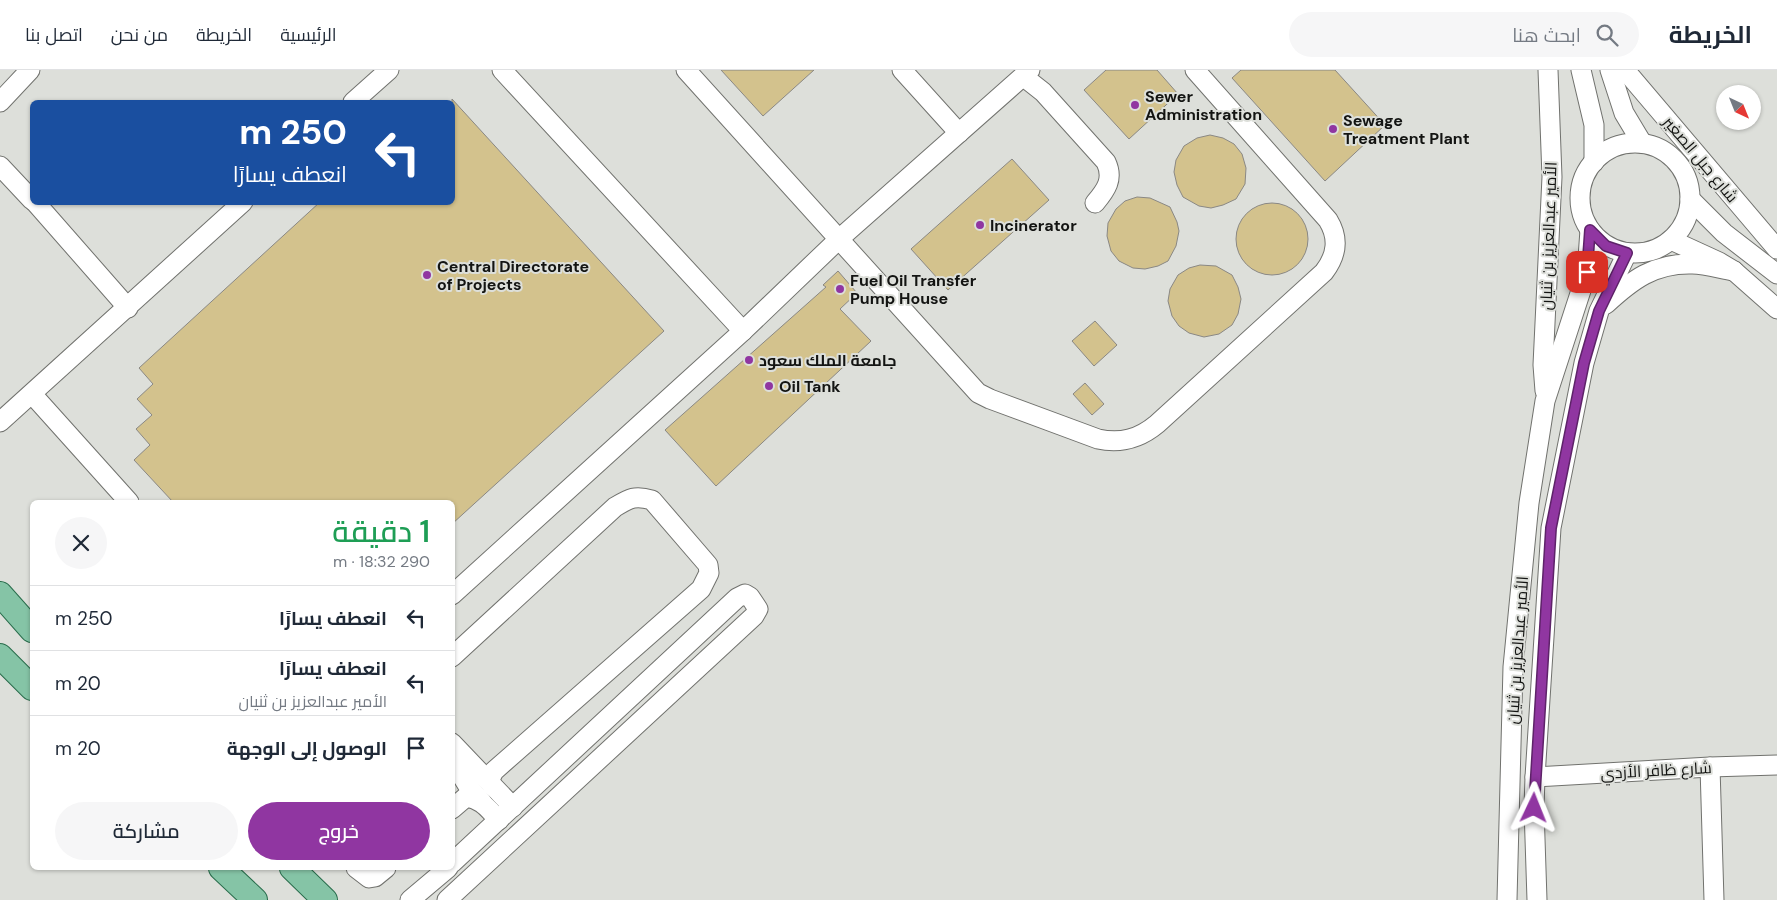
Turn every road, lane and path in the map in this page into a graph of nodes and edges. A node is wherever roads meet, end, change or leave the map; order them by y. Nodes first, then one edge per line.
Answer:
1 (30, 70) edge
2 (389, 70) edge
3 (502, 70) edge
4 (686, 70) edge
5 (902, 70) edge
6 (1196, 70) edge
7 (1548, 70) edge
8 (1581, 70) edge
9 (1610, 70) edge
10 (1625, 70) edge
11 (1027, 73) edge
12 (355, 100) edge
13 (0, 102) edge
14 (959, 133) junction
15 (1642, 144) junction
16 (1594, 162) junction
17 (0, 166) edge
18 (30, 197) edge
19 (1690, 199) junction
20 (1094, 203) dead end
21 (38, 205) edge
22 (240, 205) edge
23 (1590, 230) junction
24 (839, 239) junction
25 (1672, 240) junction
26 (1777, 249) edge
27 (1627, 253) junction
28 (1734, 271) junction
29 (1777, 274) edge
30 (128, 308) junction
31 (1777, 309) edge
32 (1599, 311) junction
33 (743, 331) junction
34 (32, 394) junction
35 (1545, 401) junction
36 (0, 422) edge
37 (127, 500) edge
38 (455, 592) edge
39 (0, 594) edge
40 (30, 628) edge
41 (455, 654) edge
42 (0, 656) edge
43 (30, 686) edge
44 (455, 747) edge
45 (455, 765) edge
46 (1777, 765) edge
47 (1710, 767) junction
48 (1535, 777) junction
49 (492, 786) junction
50 (482, 802) junction
51 (455, 806) edge
52 (505, 814) junction
53 (520, 832) junction
54 (455, 860) edge
55 (223, 870) edge
56 (294, 870) edge
57 (359, 870) edge
58 (384, 870) edge
59 (446, 870) edge
60 (247, 896) edge
61 (325, 900) edge
62 (410, 900) edge
63 (447, 900) edge
64 (1507, 900) edge
65 (1537, 900) edge
66 (1714, 900) edge

1 - 13 street
2 - 12 street
3 - 33 street
4 - 24 street
5 - 14 street
6 - 24 street
7 - 35 street, الأمير عبدالعزيز بن ثنيان
8 - 16 street
9 - 15 street
10 - 26 street, شارع جبل الصغير
11 - 14 street
11 - 20 street
14 - 24 street
15 - 16 street
15 - 19 street
16 - 23 street
17 - 18 street
19 - 25 street
19 - 29 street, شارع جبل الصغير
21 - 30 street
22 - 30 street
23 - 27 street
23 - 35 street, الأمير عبدالعزيز بن ثنيان
24 - 33 street
25 - 27 street
25 - 28 street
27 - 32 street, الأمير عبدالعزيز بن ثنيان
28 - 31 street
28 - 32 street
30 - 34 street
32 - 48 street, الأمير عبدالعزيز بن ثنيان
33 - 38 street
34 - 36 street
34 - 37 street
35 - 64 street, الأمير عبدالعزيز بن ثنيان
39 - 40 main road
41 - 49 street
42 - 43 main road
44 - 49 street
45 - 50 street
46 - 47 street, شارع ظافر الأزدي
47 - 48 street, شارع ظافر الأزدي
47 - 66 street
48 - 65 street, الأمير عبدالعزيز بن ثنيان
49 - 52 street
50 - 51 street
50 - 52 street
52 - 53 street
52 - 53 street
52 - 54 street
53 - 63 street
55 - 60 main road
56 - 61 main road
57 - 58 street
59 - 62 street

